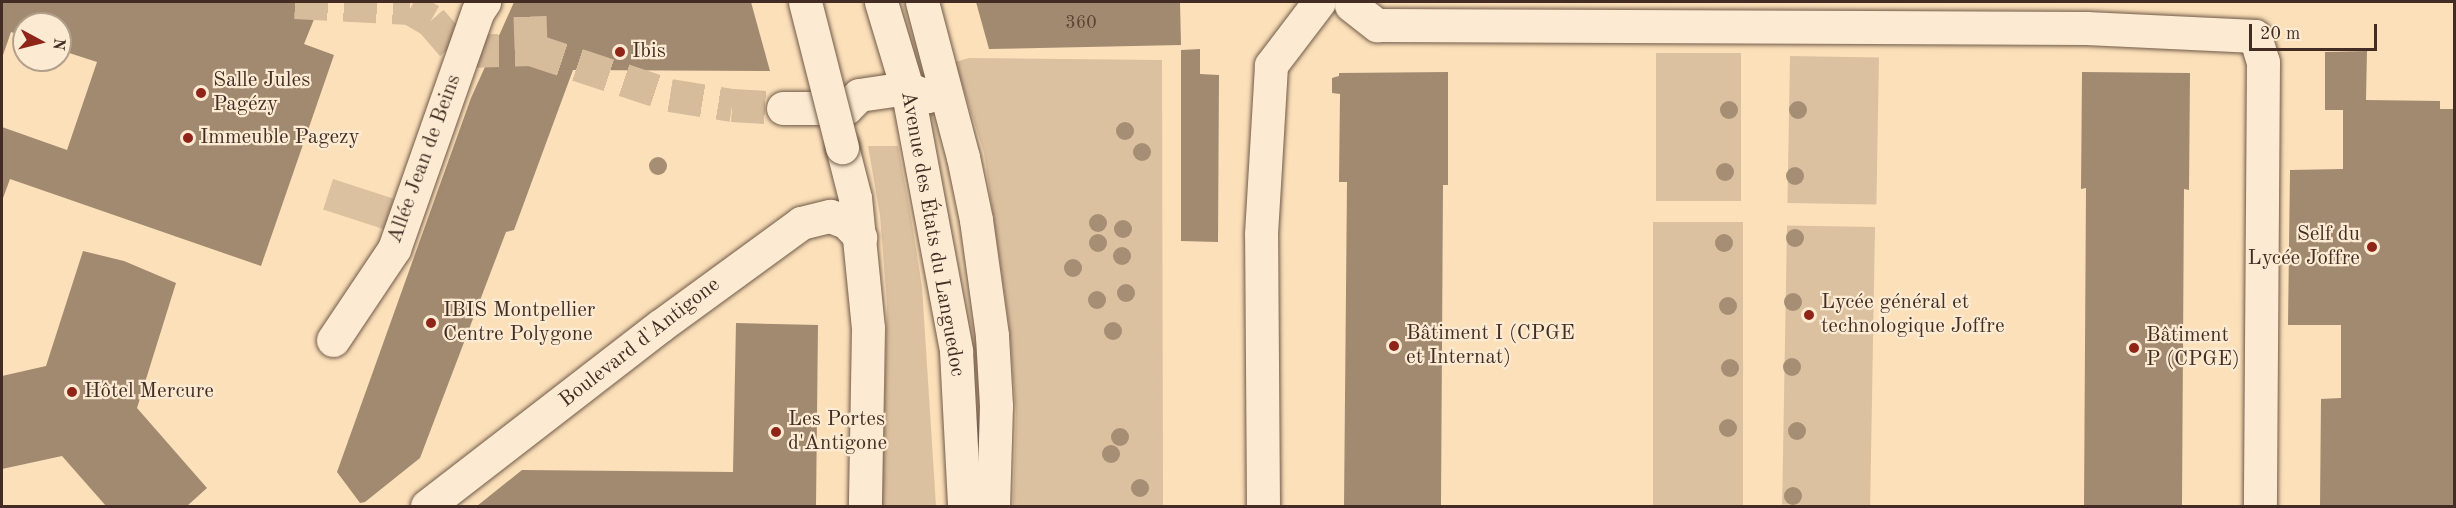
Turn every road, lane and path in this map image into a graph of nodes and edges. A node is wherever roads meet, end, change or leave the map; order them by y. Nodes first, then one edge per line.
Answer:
1 (484, 2) edge
2 (805, 2) edge
3 (881, 2) edge
4 (922, 2) edge
5 (1319, 2) edge
6 (1351, 6) dead end
7 (907, 88) junction
8 (783, 97) tunnel mouth
9 (951, 105) junction
10 (860, 237) junction
11 (333, 340) dead end
12 (436, 499) edge
13 (865, 507) edge
14 (964, 507) edge
15 (993, 507) edge
16 (1263, 507) edge
17 (2260, 507) edge

1 - 11 street, Allée Jean de Beins
2 - 10 street, bridge
3 - 7 street, Avenue des États du Languedoc
4 - 9 street, Avenue des États du Languedoc
5 - 16 street
6 - 17 street
7 - 8 street
7 - 9 street
7 - 14 street, Avenue des États du Languedoc
9 - 15 street, Avenue des États du Languedoc
10 - 12 street, Boulevard d'Antigone
10 - 13 street

